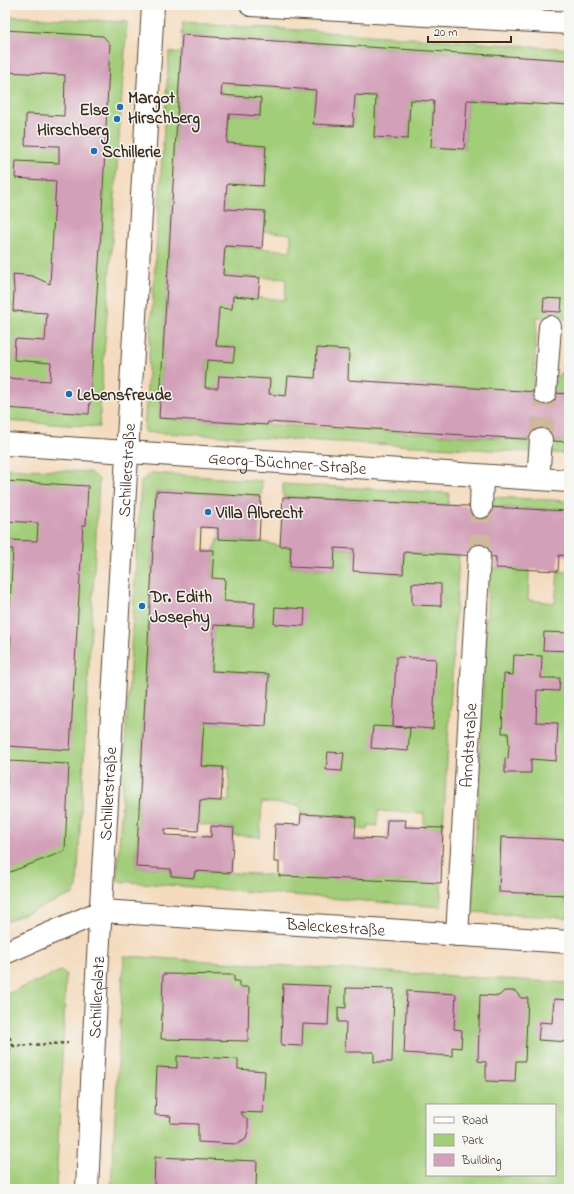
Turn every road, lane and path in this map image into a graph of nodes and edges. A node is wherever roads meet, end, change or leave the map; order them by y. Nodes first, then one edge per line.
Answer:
1 (153, 5) edge
2 (251, 5) edge
3 (548, 13) edge
4 (569, 23) edge
5 (550, 327) dead end
6 (545, 393) tunnel mouth
7 (541, 440) tunnel mouth
8 (5, 444) edge
9 (128, 451) junction
10 (482, 476) junction
11 (538, 479) junction
12 (569, 481) edge
13 (480, 507) tunnel mouth
14 (479, 556) tunnel mouth
15 (102, 911) junction
16 (458, 935) junction
17 (569, 942) edge
18 (5, 953) edge
19 (5, 1026) edge
20 (94, 1044) junction
21 (13, 1046) junction
22 (5, 1056) edge
23 (87, 1189) edge

1 - 9 street, Schillerstraße
2 - 3 street
3 - 4 street
5 - 6 street
7 - 11 street
8 - 9 street, Georg-Büchner-Straße
9 - 10 street, Georg-Büchner-Straße
9 - 15 street, Schillerstraße
10 - 11 street, Georg-Büchner-Straße
10 - 13 street
11 - 12 street, Georg-Büchner-Straße
14 - 16 street, Arndtstraße
15 - 16 street, Baleckestraße
15 - 18 street
15 - 20 street, Schillerplatz
16 - 17 street, Baleckestraße
19 - 21 path
20 - 21 path
20 - 23 street, Schillerplatz
21 - 22 path

